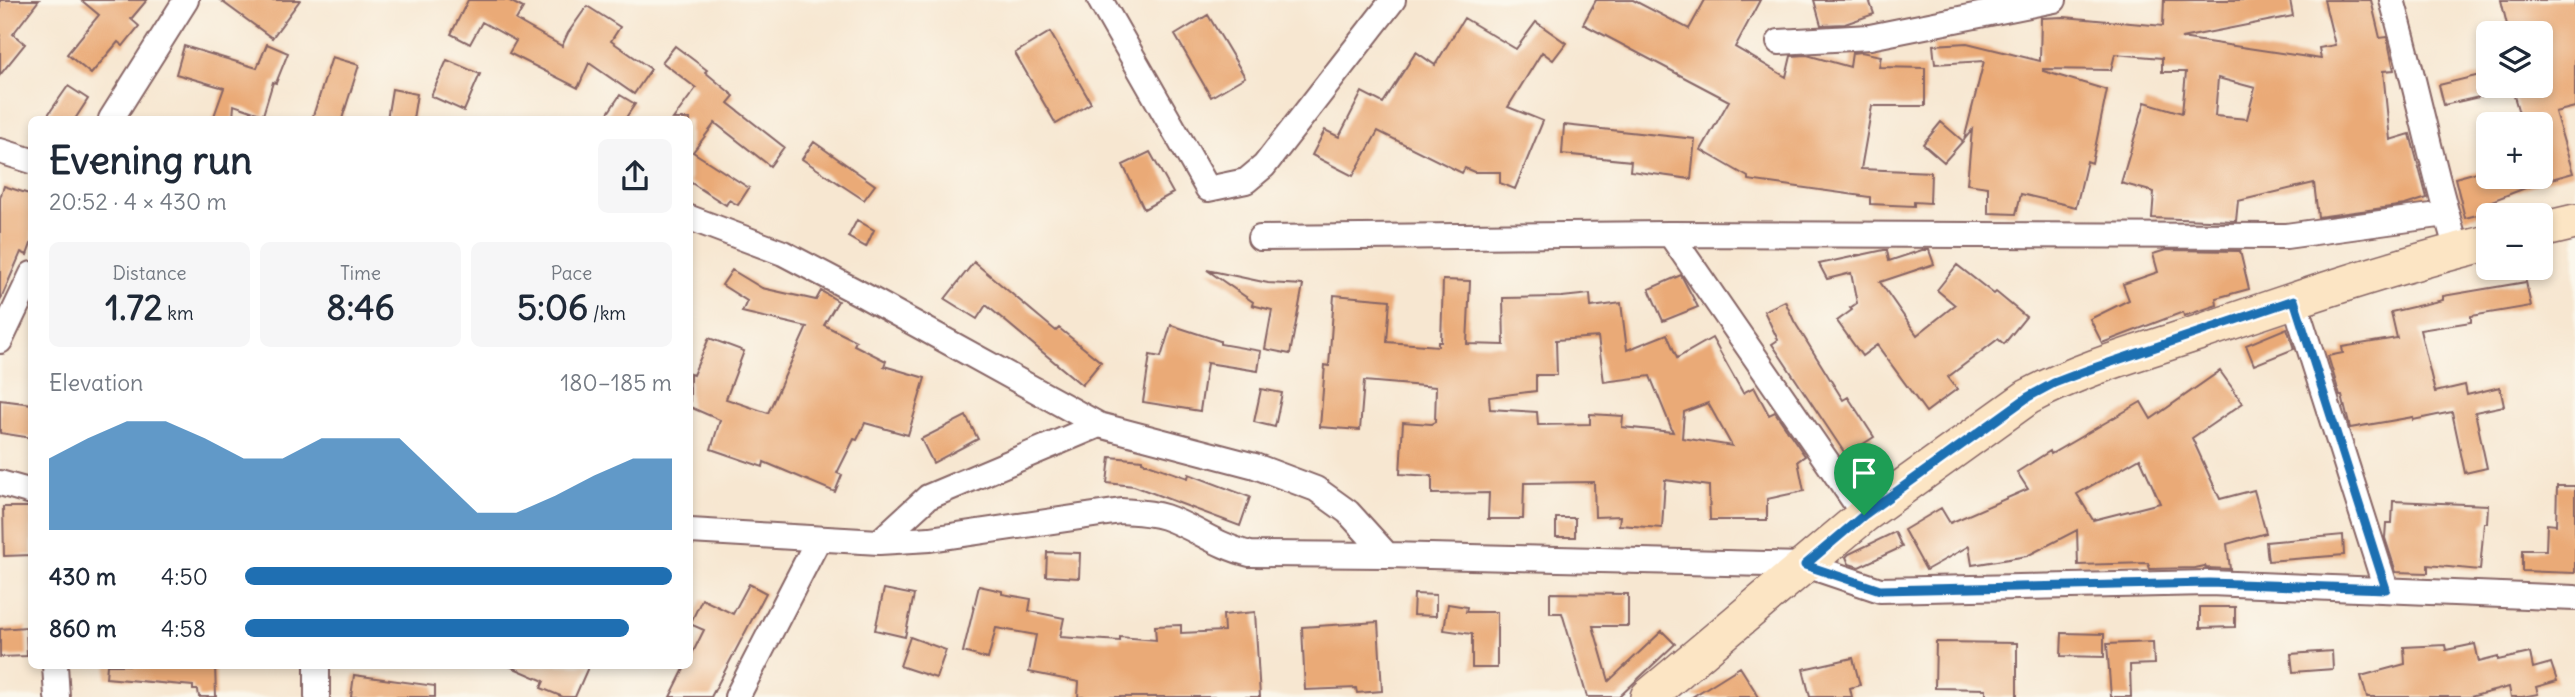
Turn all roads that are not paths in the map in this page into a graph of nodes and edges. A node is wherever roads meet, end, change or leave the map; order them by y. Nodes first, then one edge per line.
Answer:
1 (186, 0) edge
2 (1100, 0) edge
3 (1392, 0) edge
4 (2054, 0) edge
5 (2392, 0) edge
6 (1779, 42) dead end
7 (113, 116) edge
8 (0, 151) edge
9 (28, 161) edge
10 (2446, 214) junction
11 (693, 219) edge
12 (2575, 222) edge
13 (2553, 227) edge
14 (1670, 233) junction
15 (1260, 238) dead end
16 (2473, 247) edge
17 (28, 282) edge
18 (2294, 300) junction
19 (0, 341) edge
20 (1099, 425) junction
21 (2, 484) edge
22 (28, 491) edge
23 (1864, 515) junction
24 (693, 531) edge
25 (818, 540) junction
26 (879, 542) junction
27 (1387, 555) junction
28 (1805, 565) junction
29 (2386, 589) junction
30 (2575, 598) edge
31 (55, 669) edge
32 (317, 669) edge
33 (57, 697) edge
34 (317, 697) edge
35 (737, 697) edge
36 (1648, 697) edge

1 - 7 street
2 - 3 street
4 - 6 street
5 - 10 street
8 - 9 street
10 - 14 street
10 - 16 street
11 - 20 street
12 - 13 main road
14 - 15 street
14 - 23 street
16 - 18 main road
17 - 19 street
18 - 23 main road
18 - 29 street
20 - 26 street
20 - 27 street
21 - 22 street
23 - 28 main road
24 - 25 street
25 - 26 street
25 - 35 street
26 - 27 street
27 - 28 street
28 - 29 street
28 - 36 main road
29 - 30 street
31 - 33 street
32 - 34 street

